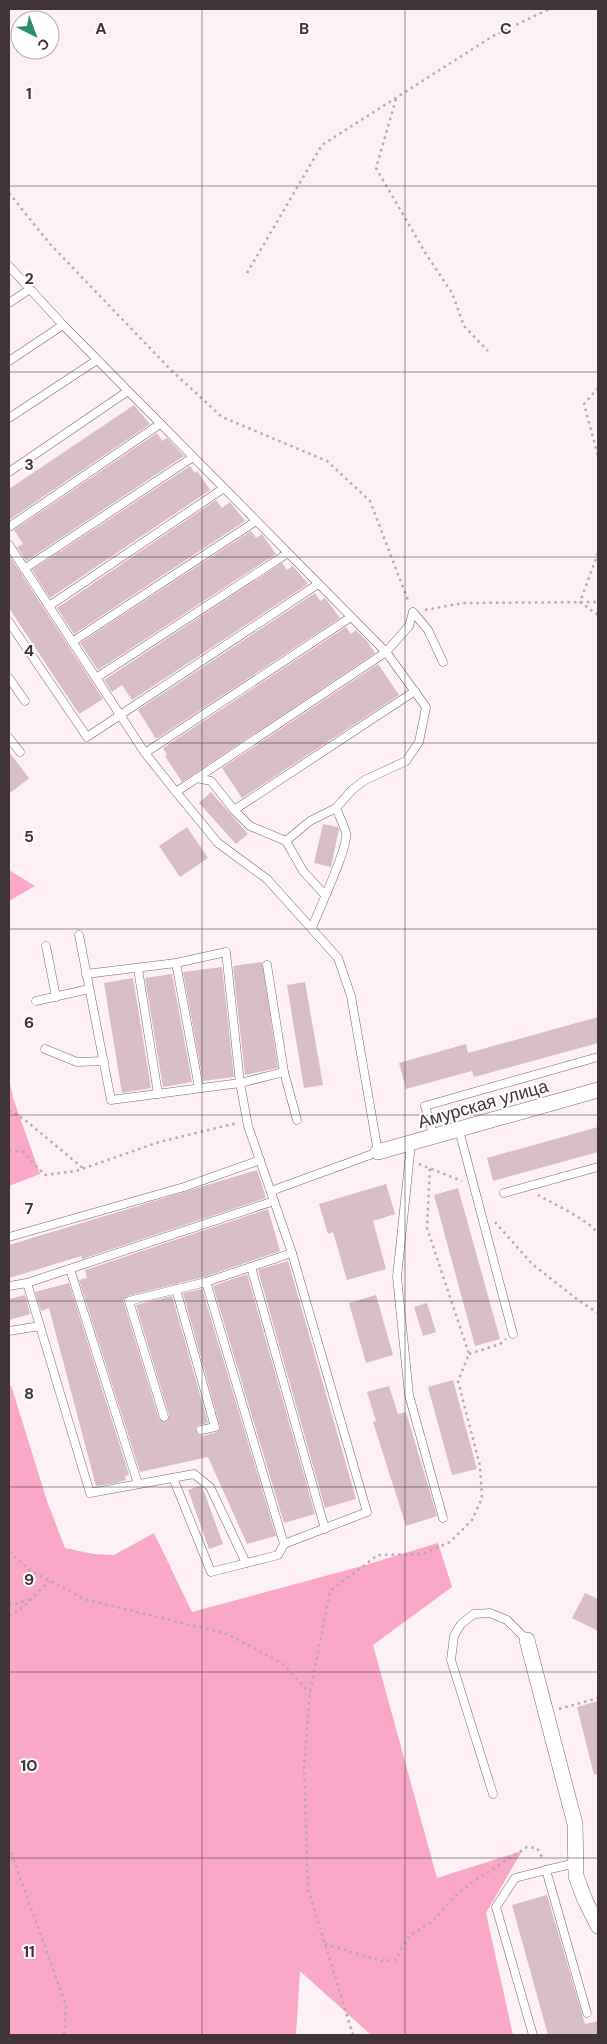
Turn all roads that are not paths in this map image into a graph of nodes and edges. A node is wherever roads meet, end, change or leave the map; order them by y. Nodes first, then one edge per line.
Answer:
1 (9, 266) edge
2 (30, 289) junction
3 (9, 303) edge
4 (63, 325) junction
5 (97, 360) junction
6 (9, 361) edge
7 (128, 391) junction
8 (9, 418) edge
9 (160, 424) junction
10 (193, 457) junction
11 (9, 472) edge
12 (224, 488) junction
13 (256, 521) junction
14 (9, 527) edge
15 (9, 545) edge
16 (288, 554) junction
17 (24, 569) junction
18 (318, 584) junction
19 (49, 606) junction
20 (352, 618) junction
21 (9, 622) edge
22 (72, 642) junction
23 (386, 652) junction
24 (443, 662) dead end
25 (9, 678) edge
26 (96, 678) junction
27 (415, 691) junction
28 (25, 700) dead end
29 (120, 715) junction
30 (9, 738) edge
31 (20, 752) dead end
32 (145, 753) junction
33 (197, 778) junction
34 (176, 792) junction
35 (336, 808) junction
36 (234, 810) junction
37 (286, 841) junction
38 (325, 895) junction
39 (312, 928) junction
40 (79, 935) dead end
41 (46, 946) dead end
42 (176, 963) junction
43 (267, 965) dead end
44 (138, 969) junction
45 (86, 974) junction
46 (89, 989) junction
47 (56, 996) junction
48 (36, 1001) dead end
49 (45, 1050) dead end
50 (598, 1057) edge
51 (104, 1061) junction
52 (284, 1072) junction
53 (240, 1083) junction
54 (199, 1088) junction
55 (598, 1090) edge
56 (158, 1094) junction
57 (297, 1120) dead end
58 (459, 1130) junction
59 (434, 1137) junction
60 (411, 1144) junction
61 (378, 1152) junction
62 (260, 1160) junction
63 (598, 1167) edge
64 (271, 1191) junction
65 (504, 1193) dead end
66 (274, 1201) junction
67 (9, 1237) edge
68 (292, 1253) junction
69 (251, 1268) junction
70 (70, 1269) junction
71 (206, 1282) junction
72 (27, 1283) junction
73 (9, 1286) edge
74 (176, 1289) junction
75 (40, 1326) junction
76 (9, 1331) edge
77 (512, 1334) road end
78 (164, 1417) dead end
79 (201, 1430) dead end
80 (173, 1478) junction
81 (138, 1484) junction
82 (443, 1518) dead end
83 (325, 1529) junction
84 (284, 1544) junction
85 (246, 1563) junction
86 (527, 1640) joint
87 (493, 1794) dead end
88 (576, 1862) junction
89 (546, 1870) junction
90 (598, 1926) edge
91 (587, 2013) dead end
92 (533, 2035) edge

1 - 2 lane
2 - 3 lane
2 - 4 lane
4 - 5 lane
4 - 6 lane
5 - 7 lane
5 - 8 lane
7 - 9 lane
7 - 11 lane
9 - 10 lane
9 - 14 lane
10 - 12 lane
10 - 17 lane
12 - 13 lane
12 - 19 lane
13 - 16 lane
13 - 22 lane
15 - 17 lane
16 - 18 lane
16 - 26 lane
17 - 19 lane
18 - 20 lane
18 - 29 lane
19 - 22 lane
20 - 23 lane
20 - 32 lane
21 - 29 lane
22 - 26 lane
23 - 24 lane
23 - 27 lane
23 - 33 lane
25 - 28 lane
26 - 29 lane
27 - 35 lane
27 - 36 lane
29 - 32 lane
30 - 31 lane
32 - 34 lane
33 - 34 lane
33 - 36 lane
34 - 39 lane
35 - 37 lane
35 - 38 lane
36 - 37 lane
37 - 38 lane
38 - 39 lane
39 - 61 lane
40 - 45 lane
41 - 47 lane
42 - 44 lane
42 - 53 lane
42 - 54 lane
43 - 52 lane
44 - 45 lane
44 - 56 lane
45 - 46 lane
46 - 47 lane
46 - 51 lane
47 - 48 lane
49 - 51 lane
50 - 59 lane
51 - 56 lane
52 - 53 lane
52 - 57 lane
53 - 54 lane
53 - 62 lane
54 - 56 lane
55 - 58 street, Амурская улица
58 - 59 street, Амурская улица
58 - 77 lane
59 - 60 street, Амурская улица
60 - 61 street, Амурская улица
60 - 82 lane
61 - 64 lane
62 - 64 lane
62 - 67 lane
63 - 65 lane
64 - 66 lane
66 - 68 lane
66 - 70 lane
68 - 69 lane
68 - 83 lane
69 - 71 lane
69 - 83 lane
70 - 72 lane
70 - 81 lane
71 - 74 lane
71 - 84 lane
72 - 73 lane
72 - 75 lane
74 - 78 lane
74 - 79 lane
75 - 76 lane
75 - 81 lane
80 - 81 lane
80 - 85 lane
80 - 85 lane
83 - 84 lane
84 - 85 lane
86 - 87 lane
86 - 88 street
88 - 89 lane
88 - 90 street
89 - 91 lane
89 - 92 lane

